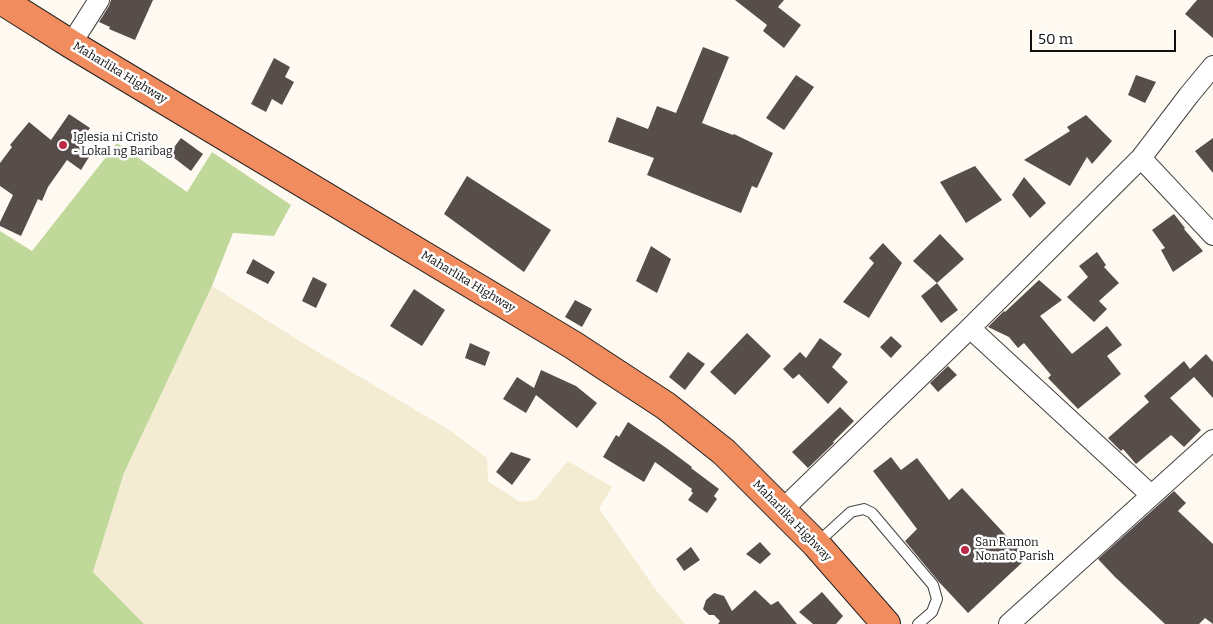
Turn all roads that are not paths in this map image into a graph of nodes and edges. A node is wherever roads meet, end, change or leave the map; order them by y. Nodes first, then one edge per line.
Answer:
1 (1, 0) edge
2 (99, 0) edge
3 (71, 44) junction
4 (1213, 66) edge
5 (1140, 158) junction
6 (1213, 235) edge
7 (970, 328) junction
8 (1213, 440) edge
9 (1152, 495) junction
10 (782, 510) junction
11 (816, 544) junction
12 (886, 624) edge
13 (918, 624) edge
14 (1009, 624) edge

1 - 3 highway, Maharlika Highway
2 - 3 street
3 - 10 highway, Maharlika Highway
4 - 5 street
5 - 6 street
5 - 7 street
7 - 9 street
7 - 10 street
8 - 9 street
9 - 14 street
10 - 11 highway, Maharlika Highway
11 - 12 highway, Maharlika Highway
11 - 13 lane

